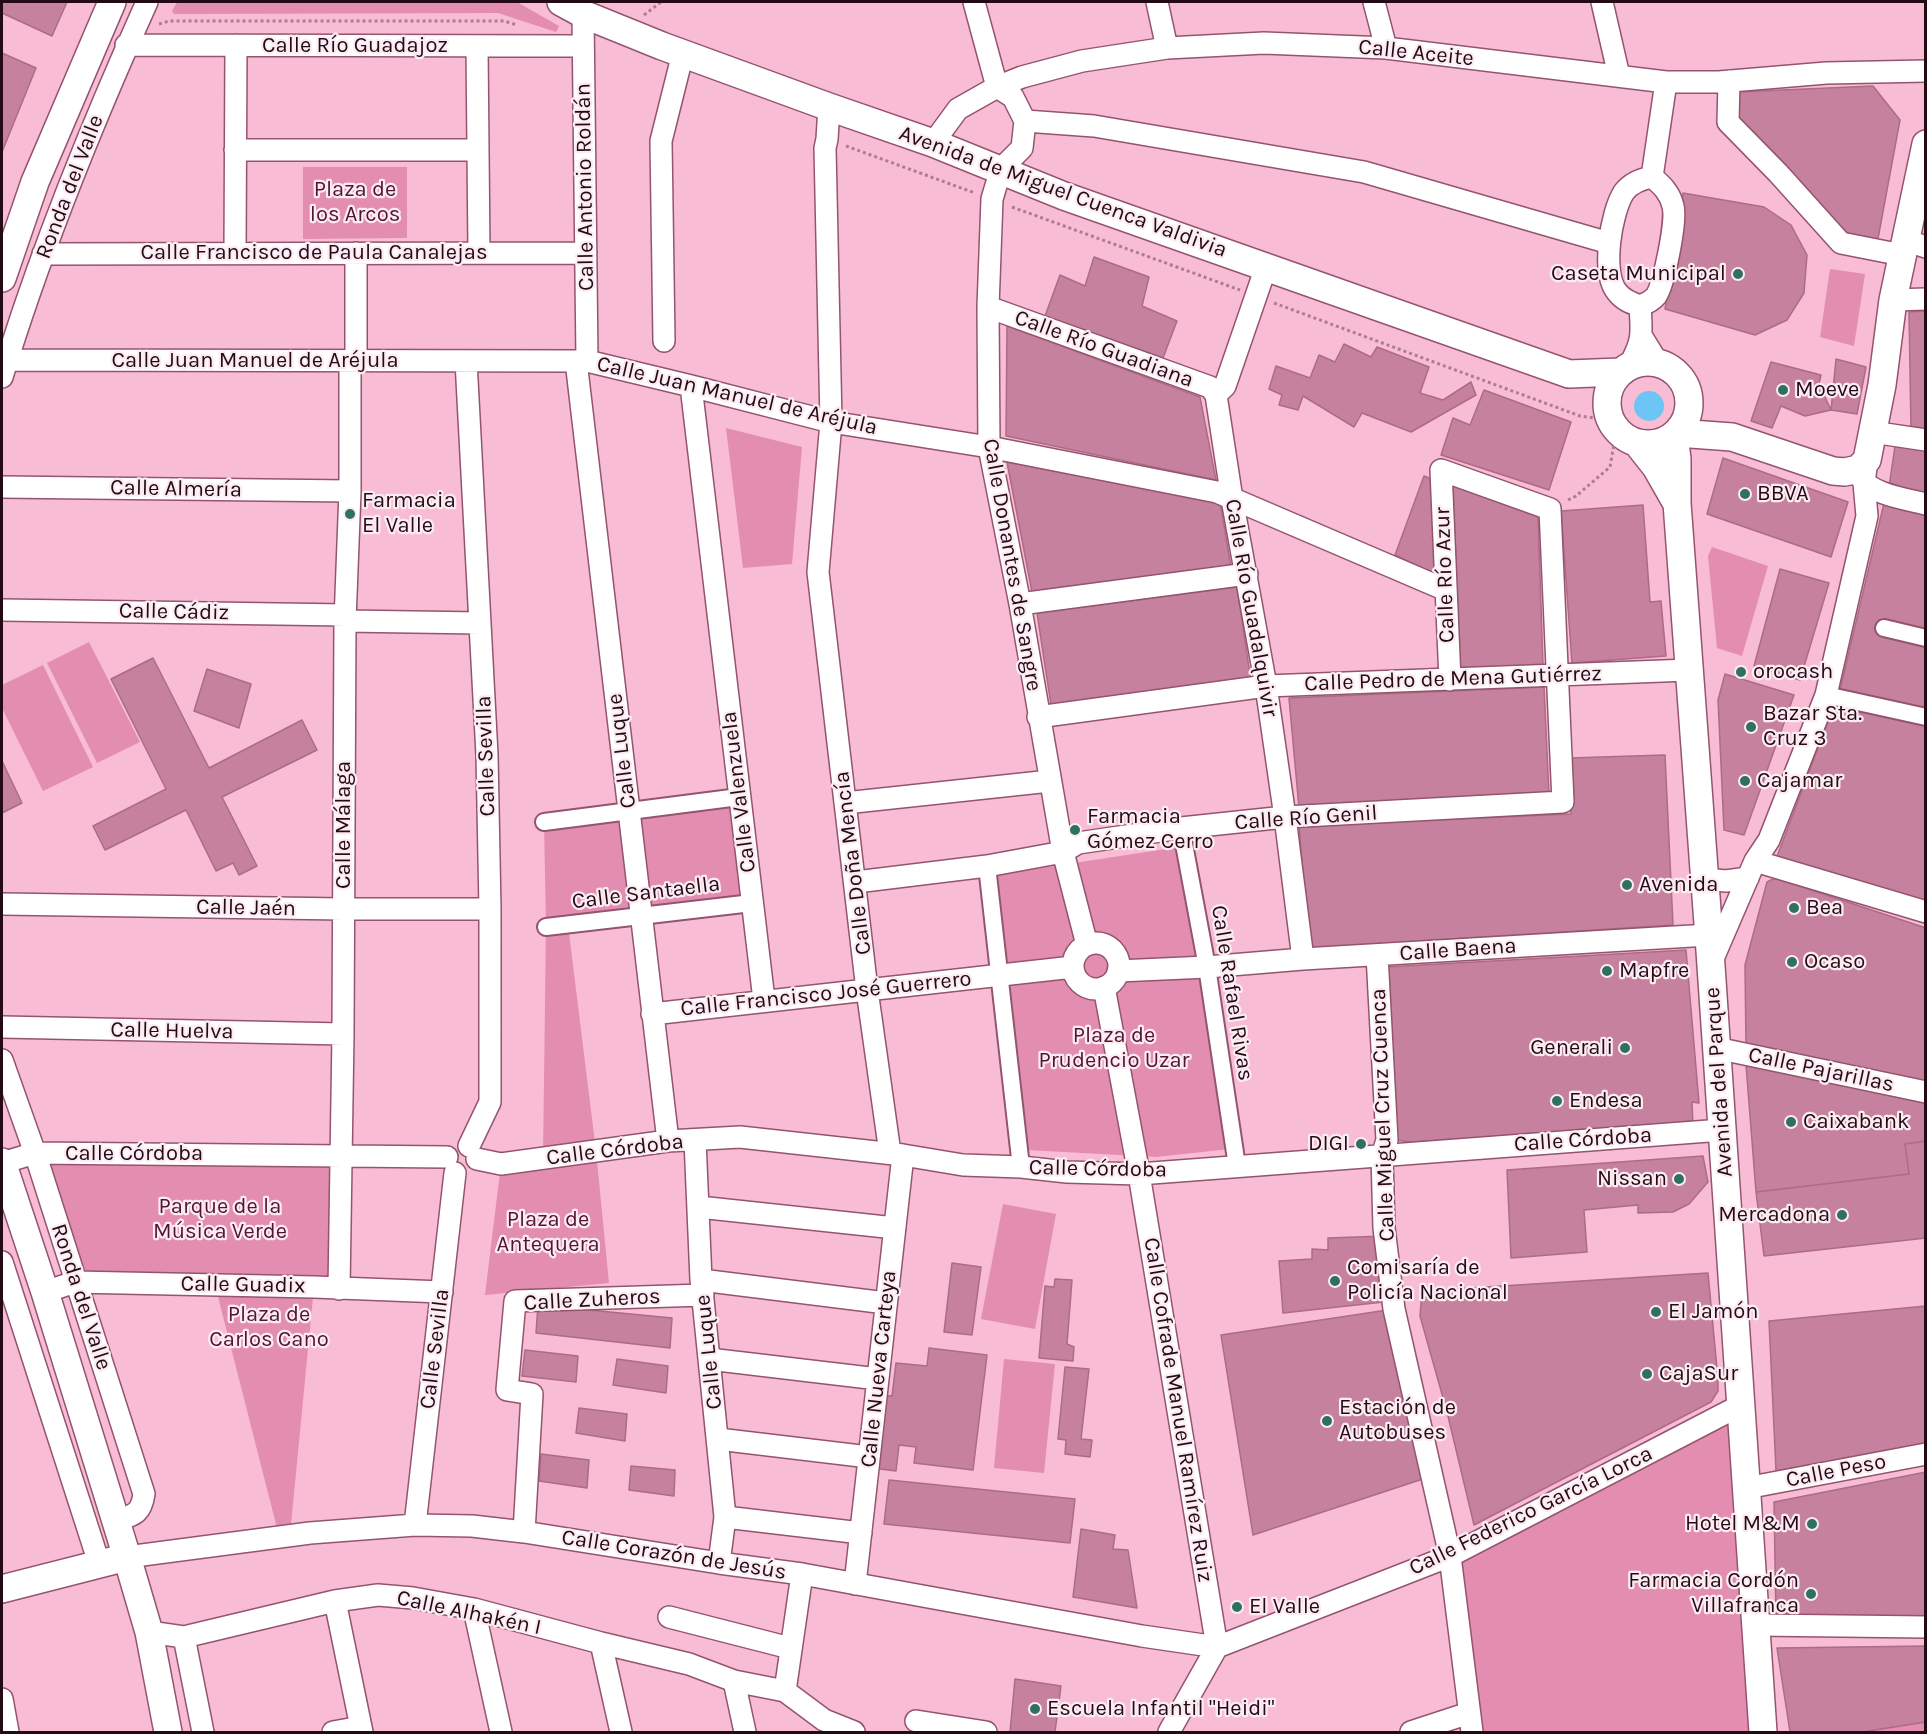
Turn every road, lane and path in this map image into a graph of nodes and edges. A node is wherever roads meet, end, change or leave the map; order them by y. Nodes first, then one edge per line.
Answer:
1 (112, 2) edge
2 (147, 2) edge
3 (974, 2) edge
4 (1157, 2) edge
5 (1374, 2) edge
6 (1602, 2) edge
7 (572, 8) edge
8 (524, 27) dead end
9 (130, 39) junction
10 (236, 45) junction
11 (477, 46) junction
12 (583, 46) junction
13 (1167, 48) junction
14 (1386, 48) junction
15 (683, 53) junction
16 (1926, 70) edge
17 (1619, 76) junction
18 (1729, 81) junction
19 (1666, 82) junction
20 (997, 87) junction
21 (829, 107) junction
22 (1025, 121) junction
23 (827, 139) junction
24 (933, 143) junction
25 (1926, 144) edge
26 (236, 150) junction
27 (478, 150) junction
28 (1000, 169) junction
29 (1652, 177) junction
30 (992, 199) junction
31 (1609, 243) junction
32 (1911, 247) edge
33 (235, 253) junction
34 (356, 253) junction
35 (479, 253) junction
36 (586, 253) junction
37 (43, 254) junction
38 (1266, 267) junction
39 (2, 278) edge
40 (1257, 297) junction
41 (1926, 298) edge
42 (1893, 300) junction
43 (1640, 306) junction
44 (988, 307) junction
45 (1642, 337) junction
46 (664, 341) dead end
47 (353, 361) junction
48 (466, 361) junction
49 (582, 361) junction
50 (1658, 363) junction
51 (3, 366) edge
52 (1624, 369) junction
53 (1569, 374) junction
54 (692, 386) junction
55 (1216, 395) junction
56 (1689, 397) junction
57 (831, 422) junction
58 (1617, 426) junction
59 (1872, 432) junction
60 (1675, 434) junction
61 (1732, 437) junction
62 (1926, 440) edge
63 (989, 447) junction
64 (1863, 471) junction
65 (2, 487) edge
66 (350, 491) junction
67 (1232, 499) junction
68 (1677, 503) junction
69 (1926, 504) edge
70 (1550, 509) junction
71 (1246, 574) junction
72 (1446, 590) junction
73 (1020, 604) junction
74 (2, 610) edge
75 (346, 618) junction
76 (480, 623) junction
77 (1884, 628) dead end
78 (1926, 638) edge
79 (1689, 670) junction
80 (1558, 675) junction
81 (1450, 680) junction
82 (1266, 686) junction
83 (1826, 694) junction
84 (1038, 717) junction
85 (1926, 717) edge
86 (1050, 781) junction
87 (739, 796) junction
88 (845, 803) junction
89 (628, 811) junction
90 (1285, 817) junction
91 (544, 822) dead end
92 (1180, 828) junction
93 (1063, 852) junction
94 (987, 866) junction
95 (1752, 870) junction
96 (1705, 879) junction
97 (856, 882) junction
98 (752, 903) junction
99 (2, 904) edge
100 (343, 909) junction
101 (490, 909) junction
102 (1926, 912) edge
103 (641, 916) junction
104 (546, 927) dead end
105 (1708, 935) junction
106 (1087, 945) junction
107 (1377, 955) junction
108 (1303, 959) junction
109 (1710, 964) junction
110 (1073, 967) junction
111 (1207, 967) junction
112 (1000, 975) junction
113 (1111, 979) junction
114 (867, 990) junction
115 (764, 1000) junction
116 (652, 1014) junction
117 (2, 1027) edge
118 (343, 1034) junction
119 (1716, 1048) junction
120 (2, 1060) edge
121 (1926, 1092) edge
122 (1722, 1130) junction
123 (695, 1140) junction
124 (668, 1141) junction
125 (34, 1153) junction
126 (473, 1153) junction
127 (896, 1154) junction
128 (341, 1156) junction
129 (1382, 1156) junction
130 (2, 1162) edge
131 (451, 1165) junction
132 (1237, 1166) junction
133 (1021, 1167) junction
134 (1139, 1174) junction
135 (699, 1207) junction
136 (895, 1228) junction
137 (2, 1262) edge
138 (75, 1282) junction
139 (702, 1287) junction
140 (339, 1289) junction
141 (45, 1292) junction
142 (442, 1292) junction
143 (886, 1303) junction
144 (710, 1359) junction
145 (878, 1379) junction
146 (1741, 1405) junction
147 (718, 1439) junction
148 (1926, 1454) edge
149 (869, 1457) junction
150 (1746, 1488) junction
151 (725, 1517) junction
152 (116, 1521) junction
153 (415, 1525) junction
154 (524, 1532) junction
155 (861, 1533) junction
156 (1450, 1556) junction
157 (128, 1557) junction
158 (99, 1563) junction
159 (719, 1563) junction
160 (802, 1574) junction
161 (855, 1584) junction
162 (2, 1589) edge
163 (335, 1601) junction
164 (474, 1610) junction
165 (669, 1617) dead end
166 (1756, 1625) junction
167 (1926, 1628) edge
168 (149, 1632) junction
169 (184, 1637) junction
170 (601, 1643) junction
171 (1217, 1647) junction
172 (790, 1648) junction
173 (734, 1681) junction
174 (785, 1691) junction
175 (2, 1698) edge
176 (916, 1721) dead end
177 (1470, 1723) edge
178 (362, 1730) edge
179 (8, 1732) edge
180 (168, 1732) edge
181 (203, 1732) edge
182 (333, 1732) edge
183 (501, 1732) edge
184 (621, 1732) edge
185 (745, 1732) edge
186 (854, 1732) edge
187 (986, 1732) edge
188 (1169, 1732) edge
189 (1411, 1732) edge
190 (1763, 1732) edge

1 - 39 street, Ronda del Valle
2 - 9 street, Ronda del Valle
3 - 20 street
4 - 13 street
5 - 14 street
6 - 17 street
7 - 12 street, Calle Antonio Roldán
7 - 15 street, Avenida de Miguel Cuenca Valdivia
8 - 9 path
9 - 10 street, Calle Río Guadajoz
9 - 37 street, Ronda del Valle
10 - 11 street, Calle Río Guadajoz
10 - 26 street
11 - 12 street, Calle Río Guadajoz
11 - 27 street
12 - 36 street, Calle Antonio Roldán
13 - 14 street, Calle Aceite
13 - 20 street, Calle Aceite
14 - 17 street, Calle Aceite
15 - 21 street, Avenida de Miguel Cuenca Valdivia
15 - 46 street
16 - 18 street, Calle Aceite
17 - 19 street, Calle Aceite
18 - 19 street, Calle Aceite
18 - 32 street
19 - 29 street
20 - 22 street
20 - 24 street, Calle Aceite
21 - 23 street, Calle Doña Mencía
21 - 24 street, Avenida de Miguel Cuenca Valdivia
22 - 28 street
22 - 31 street
23 - 30 path
23 - 57 street, Calle Doña Mencía
24 - 28 street, Avenida de Miguel Cuenca Valdivia
25 - 32 street
26 - 27 street
26 - 33 street
27 - 35 street
28 - 30 street, Calle Donantes de Sangre
28 - 38 street, Avenida de Miguel Cuenca Valdivia
29 - 31 street
29 - 43 street
30 - 40 path
30 - 44 street, Calle Donantes de Sangre
31 - 43 street
32 - 42 street
33 - 34 street, Calle Francisco de Paula Canalejas
33 - 37 street, Calle Francisco de Paula Canalejas
34 - 35 street, Calle Francisco de Paula Canalejas
34 - 47 street, Calle Málaga
35 - 36 street, Calle Francisco de Paula Canalejas
36 - 49 street, Calle Antonio Roldán
37 - 51 street, Ronda del Valle
38 - 40 street
38 - 53 street, Avenida de Miguel Cuenca Valdivia
40 - 55 street
40 - 58 path
41 - 42 street
42 - 59 street
43 - 45 street
44 - 55 street, Calle Río Guadiana
44 - 63 street, Calle Donantes de Sangre
45 - 50 street
45 - 52 street
47 - 48 street, Calle Juan Manuel de Aréjula
47 - 51 street, Calle Juan Manuel de Aréjula
47 - 66 street, Calle Málaga
48 - 49 street, Calle Juan Manuel de Aréjula
48 - 76 street, Calle Sevilla
49 - 54 street, Calle Juan Manuel de Aréjula
49 - 89 street, Calle Luque
50 - 52 street
50 - 56 street
52 - 53 street, Avenida de Miguel Cuenca Valdivia
52 - 58 street
53 - 58 street, Avenida de Miguel Cuenca Valdivia
54 - 57 street, Calle Juan Manuel de Aréjula
54 - 87 street, Calle Valenzuela
55 - 67 street, Calle Río Guadalquivir
56 - 60 street
56 - 61 street
57 - 63 street, Calle Juan Manuel de Aréjula
57 - 88 street, Calle Doña Mencía
58 - 60 street
58 - 68 street, Avenida del Parque
58 - 70 path
59 - 62 street
59 - 64 street
60 - 61 street
60 - 68 street, Avenida del Parque
61 - 64 street
63 - 67 street, Calle Juan Manuel de Aréjula
63 - 73 street, Calle Donantes de Sangre
64 - 69 street
64 - 83 street
65 - 66 street, Calle Almería
66 - 75 street, Calle Málaga
67 - 71 street, Calle Río Guadalquivir
67 - 72 street, Calle Juan Manuel de Aréjula
68 - 79 street, Avenida del Parque
70 - 72 street, Calle Río Azur
70 - 80 street
71 - 73 street
71 - 82 street, Calle Río Guadalquivir
72 - 81 street, Calle Río Azur
73 - 84 street, Calle Donantes de Sangre
74 - 75 street, Calle Cádiz
75 - 76 street, Calle Cádiz
75 - 100 street, Calle Málaga
76 - 101 street, Calle Sevilla
77 - 78 street
79 - 80 street, Calle Pedro de Mena Gutiérrez
79 - 96 street, Avenida del Parque
80 - 81 street, Calle Pedro de Mena Gutiérrez
80 - 90 street, Calle Río Genil
81 - 82 street, Calle Pedro de Mena Gutiérrez
82 - 84 street, Calle Pedro de Mena Gutiérrez
82 - 90 street, Calle Río Guadalquivir
83 - 85 street
83 - 95 street
84 - 86 street, Calle Donantes de Sangre
86 - 88 street
86 - 93 street, Calle Donantes de Sangre
87 - 89 street
87 - 98 street, Calle Valenzuela
88 - 97 street, Calle Doña Mencía
89 - 91 street
89 - 103 street, Calle Luque
90 - 92 street, Calle Río Genil
90 - 108 street, Calle Río Guadalquivir
92 - 93 street, Calle Río Genil
92 - 111 street, Calle Rafael Rivas
93 - 94 street, Calle Río Genil
93 - 106 street, Calle Donantes de Sangre
94 - 97 street, Calle Río Genil
94 - 112 street
95 - 96 street
95 - 102 street
95 - 109 street
96 - 105 street, Avenida del Parque
97 - 114 street, Calle Doña Mencía
98 - 103 street, Calle Santaella
98 - 115 street, Calle Valenzuela
99 - 100 street, Calle Jaén
100 - 101 street, Calle Jaén
100 - 118 street, Calle Málaga
101 - 126 street, Calle Sevilla
103 - 104 street, Calle Santaella
103 - 116 street, Calle Luque
105 - 107 street, Calle Baena
105 - 109 street, Avenida del Parque
106 - 110 street
106 - 113 street
107 - 108 street, Calle Baena
107 - 129 street, Calle Miguel Cruz Cuenca
108 - 111 street, Calle Baena
109 - 119 street, Avenida del Parque
110 - 112 street, Calle Francisco José Guerrero
110 - 113 street
111 - 113 street, Calle Baena
111 - 132 street, Calle Rafael Rivas
112 - 114 street, Calle Francisco José Guerrero
112 - 133 street
113 - 134 street
114 - 115 street, Calle Francisco José Guerrero
114 - 127 street, Calle Doña Mencía
115 - 116 street, Calle Francisco José Guerrero
116 - 124 street, Calle Luque
117 - 118 street, Calle Huelva
118 - 128 street, Calle Málaga
119 - 121 street, Calle Pajarillas
119 - 122 street, Avenida del Parque
120 - 125 street, Ronda del Valle
122 - 129 street, Calle Córdoba
122 - 146 street, Avenida del Parque
123 - 124 street, Calle Córdoba
123 - 127 street, Calle Córdoba
123 - 135 street, Calle Luque
124 - 126 street, Calle Córdoba
125 - 128 street, Calle Córdoba
125 - 130 street, Calle Córdoba
125 - 138 street, Ronda del Valle
126 - 131 street
127 - 133 street, Calle Córdoba
127 - 136 street, Calle Nueva Carteya
128 - 131 street, Calle Córdoba
128 - 140 street, Calle Málaga
129 - 132 street, Calle Córdoba
129 - 156 street, Calle Miguel Cruz Cuenca
130 - 141 street, Ronda del Valle
131 - 142 street, Calle Sevilla
132 - 134 street, Calle Córdoba
133 - 134 street, Calle Córdoba
134 - 171 street, Calle Cofrade Manuel Ramírez Ruiz
135 - 136 street
135 - 139 street, Calle Luque
136 - 143 street, Calle Nueva Carteya
137 - 158 street
138 - 140 street, Calle Guadix
138 - 141 street, Calle Guadix
138 - 152 street, Ronda del Valle
139 - 143 street
139 - 144 street, Calle Luque
139 - 154 street, Calle Zuheros
140 - 142 street, Calle Guadix
141 - 152 street, Ronda del Valle
142 - 153 street, Calle Sevilla
143 - 145 street, Calle Nueva Carteya
144 - 145 street
144 - 147 street, Calle Luque
145 - 149 street, Calle Nueva Carteya
146 - 150 street, Avenida del Parque
146 - 156 street, Calle Federico García Lorca
147 - 149 street
147 - 151 street, Calle Luque
148 - 150 street, Calle Peso
149 - 155 street, Calle Nueva Carteya
150 - 166 street, Avenida del Parque
151 - 155 street
151 - 159 street, Calle Luque
152 - 157 street, Ronda del Valle
153 - 154 street, Calle Corazón de Jesús
153 - 157 street, Calle Corazón de Jesús
154 - 159 street, Calle Corazón de Jesús
155 - 161 street, Calle Nueva Carteya
156 - 171 street, Calle Federico García Lorca
156 - 177 street, Calle Miguel Cruz Cuenca
157 - 158 street
157 - 168 street, Ronda del Valle
158 - 162 street
159 - 160 street, Calle Corazón de Jesús
160 - 161 street, Calle Corazón de Jesús
160 - 172 street
161 - 171 street, Calle Corazón de Jesús
163 - 164 street, Calle Alhakén I
163 - 169 street, Calle Alhakén I
163 - 178 street
164 - 170 street, Calle Alhakén I
164 - 183 street
165 - 172 street
166 - 167 street
166 - 190 street, Avenida del Parque
168 - 169 street, Calle Alhakén I
168 - 180 street, Ronda del Valle
169 - 181 street
170 - 173 street, Calle Alhakén I
170 - 184 street
171 - 188 street
172 - 174 street
173 - 174 street, Calle Alhakén I
173 - 185 street
174 - 186 street
175 - 179 street
176 - 187 street
177 - 189 street
178 - 182 street

